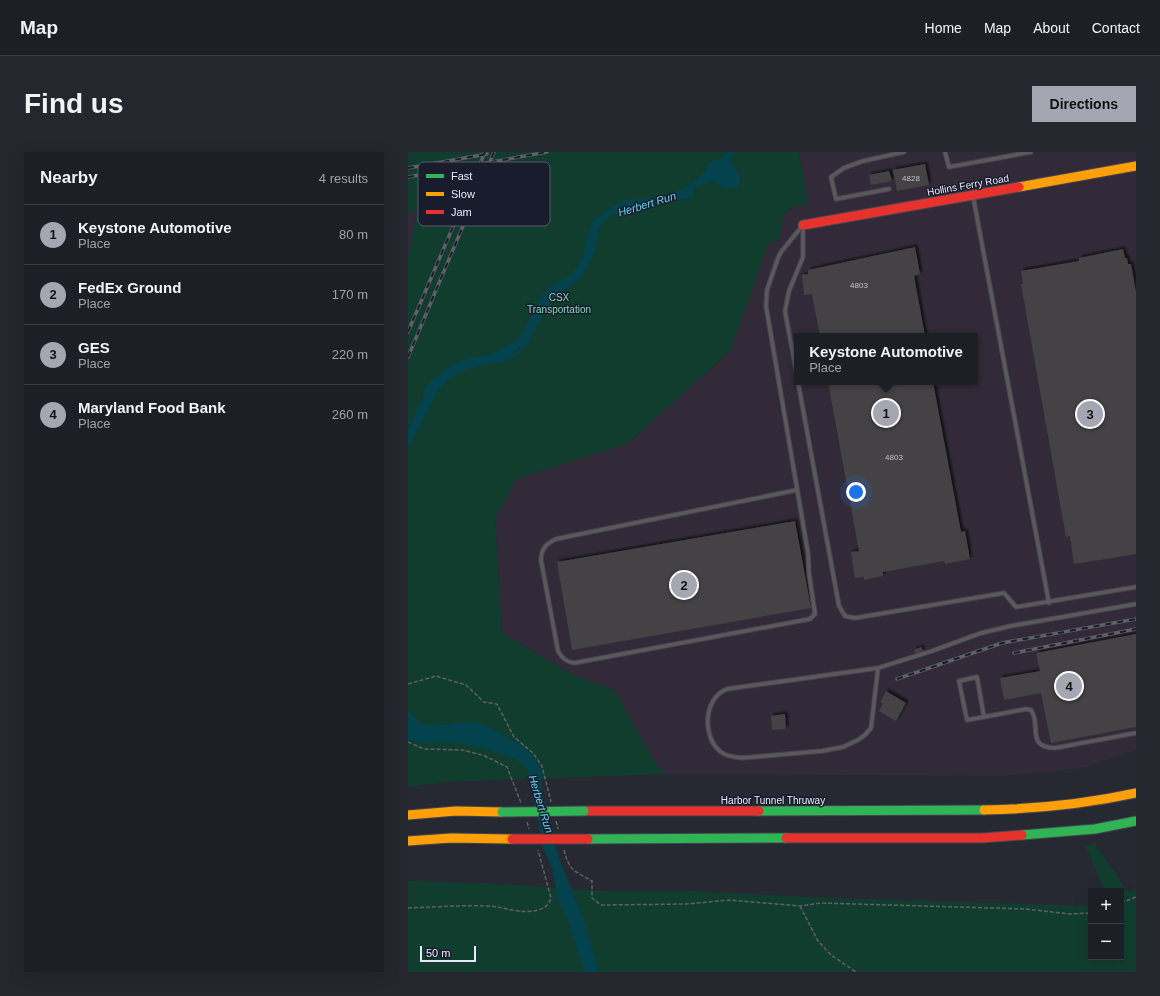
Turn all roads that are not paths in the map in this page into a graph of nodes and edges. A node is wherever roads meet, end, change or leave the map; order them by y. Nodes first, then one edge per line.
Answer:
1 (904, 152) edge
2 (945, 152) edge
3 (1031, 152) edge
4 (1136, 166) edge
5 (889, 189) dead end
6 (973, 195) junction
7 (804, 225) junction
8 (794, 360) edge
9 (799, 385) edge
10 (797, 490) junction
11 (1136, 587) edge
12 (1049, 602) junction
13 (1136, 604) edge
14 (878, 668) junction
15 (984, 717) junction
16 (1136, 733) edge
17 (1136, 793) edge
18 (408, 815) edge
19 (1136, 821) edge
20 (408, 841) edge

1 - 5 lane
2 - 3 lane
4 - 6 main road, Hollins Ferry Road
6 - 7 main road, Hollins Ferry Road
6 - 12 lane
7 - 8 lane
7 - 10 lane
9 - 12 lane
10 - 10 lane
11 - 12 lane
13 - 14 lane
14 - 14 lane
15 - 15 lane
15 - 16 lane
17 - 18 main road, Harbor Tunnel Thruway, bridge
19 - 20 main road, bridge

